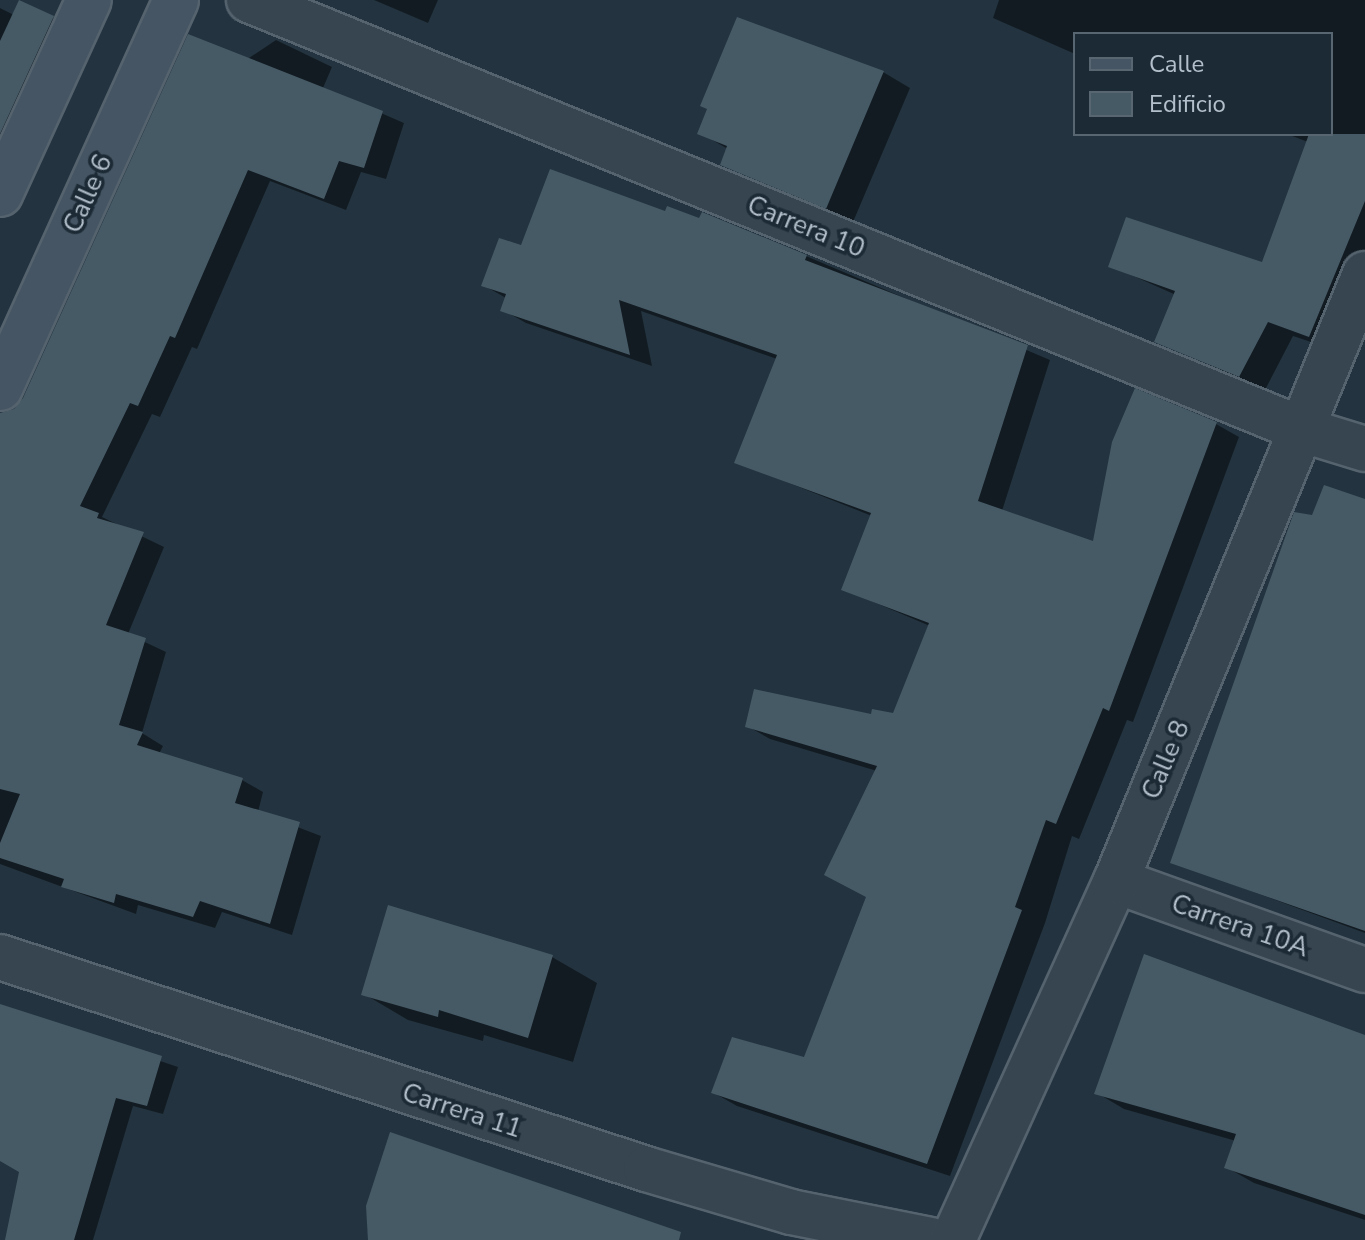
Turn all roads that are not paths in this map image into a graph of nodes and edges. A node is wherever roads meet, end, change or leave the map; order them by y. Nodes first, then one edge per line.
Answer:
1 (89, 0) edge
2 (176, 0) edge
3 (249, 0) edge
4 (0, 194) edge
5 (1365, 274) edge
6 (0, 388) edge
7 (1303, 430) junction
8 (1365, 449) edge
9 (1116, 881) junction
10 (0, 957) edge
11 (1365, 970) edge
12 (931, 1240) edge
13 (953, 1240) edge

1 - 4 street
2 - 6 street, Calle 6
3 - 7 street, Carrera 10
5 - 7 street, Calle 8
7 - 8 street, Carrera 10
7 - 9 street, Calle 8
9 - 11 street, Carrera 10A
9 - 13 street, Calle 8
10 - 12 street, Carrera 11

